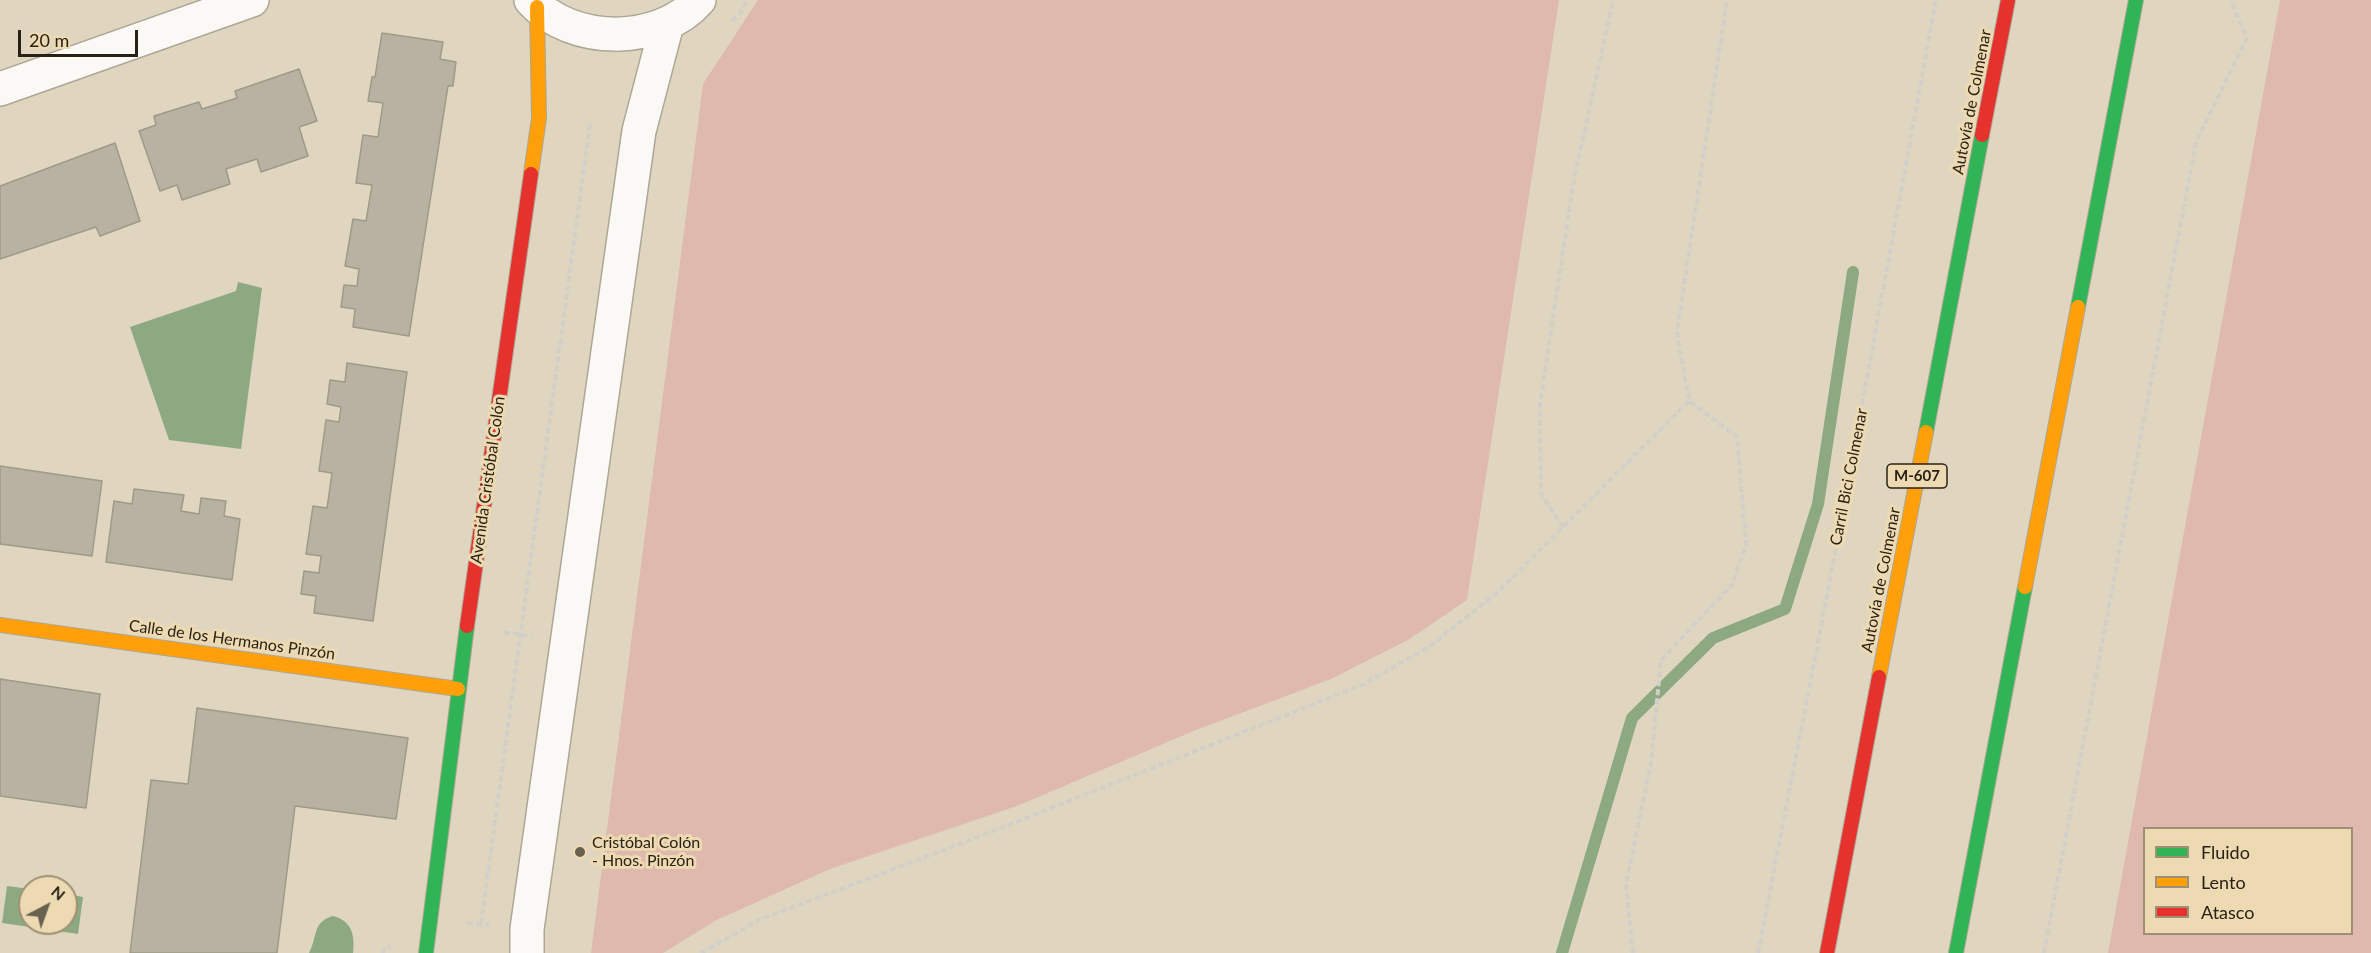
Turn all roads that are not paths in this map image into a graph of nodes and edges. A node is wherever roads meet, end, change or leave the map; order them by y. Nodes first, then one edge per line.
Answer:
1 (252, 0) edge
2 (699, 0) edge
3 (2008, 0) edge
4 (2136, 0) edge
5 (534, 3) edge
6 (667, 24) junction
7 (0, 89) edge
8 (0, 625) edge
9 (458, 689) junction
10 (426, 953) edge
11 (527, 953) edge
12 (1827, 953) edge
13 (1956, 953) edge

1 - 7 street
2 - 6 street
3 - 12 main road, Autovía de Colmenar / M-607
4 - 13 main road
5 - 6 street
5 - 9 main road, Avenida Cristóbal Colón
6 - 11 street
8 - 9 main road, Calle de los Hermanos Pinzón
9 - 10 main road, Avenida Cristóbal Colón

